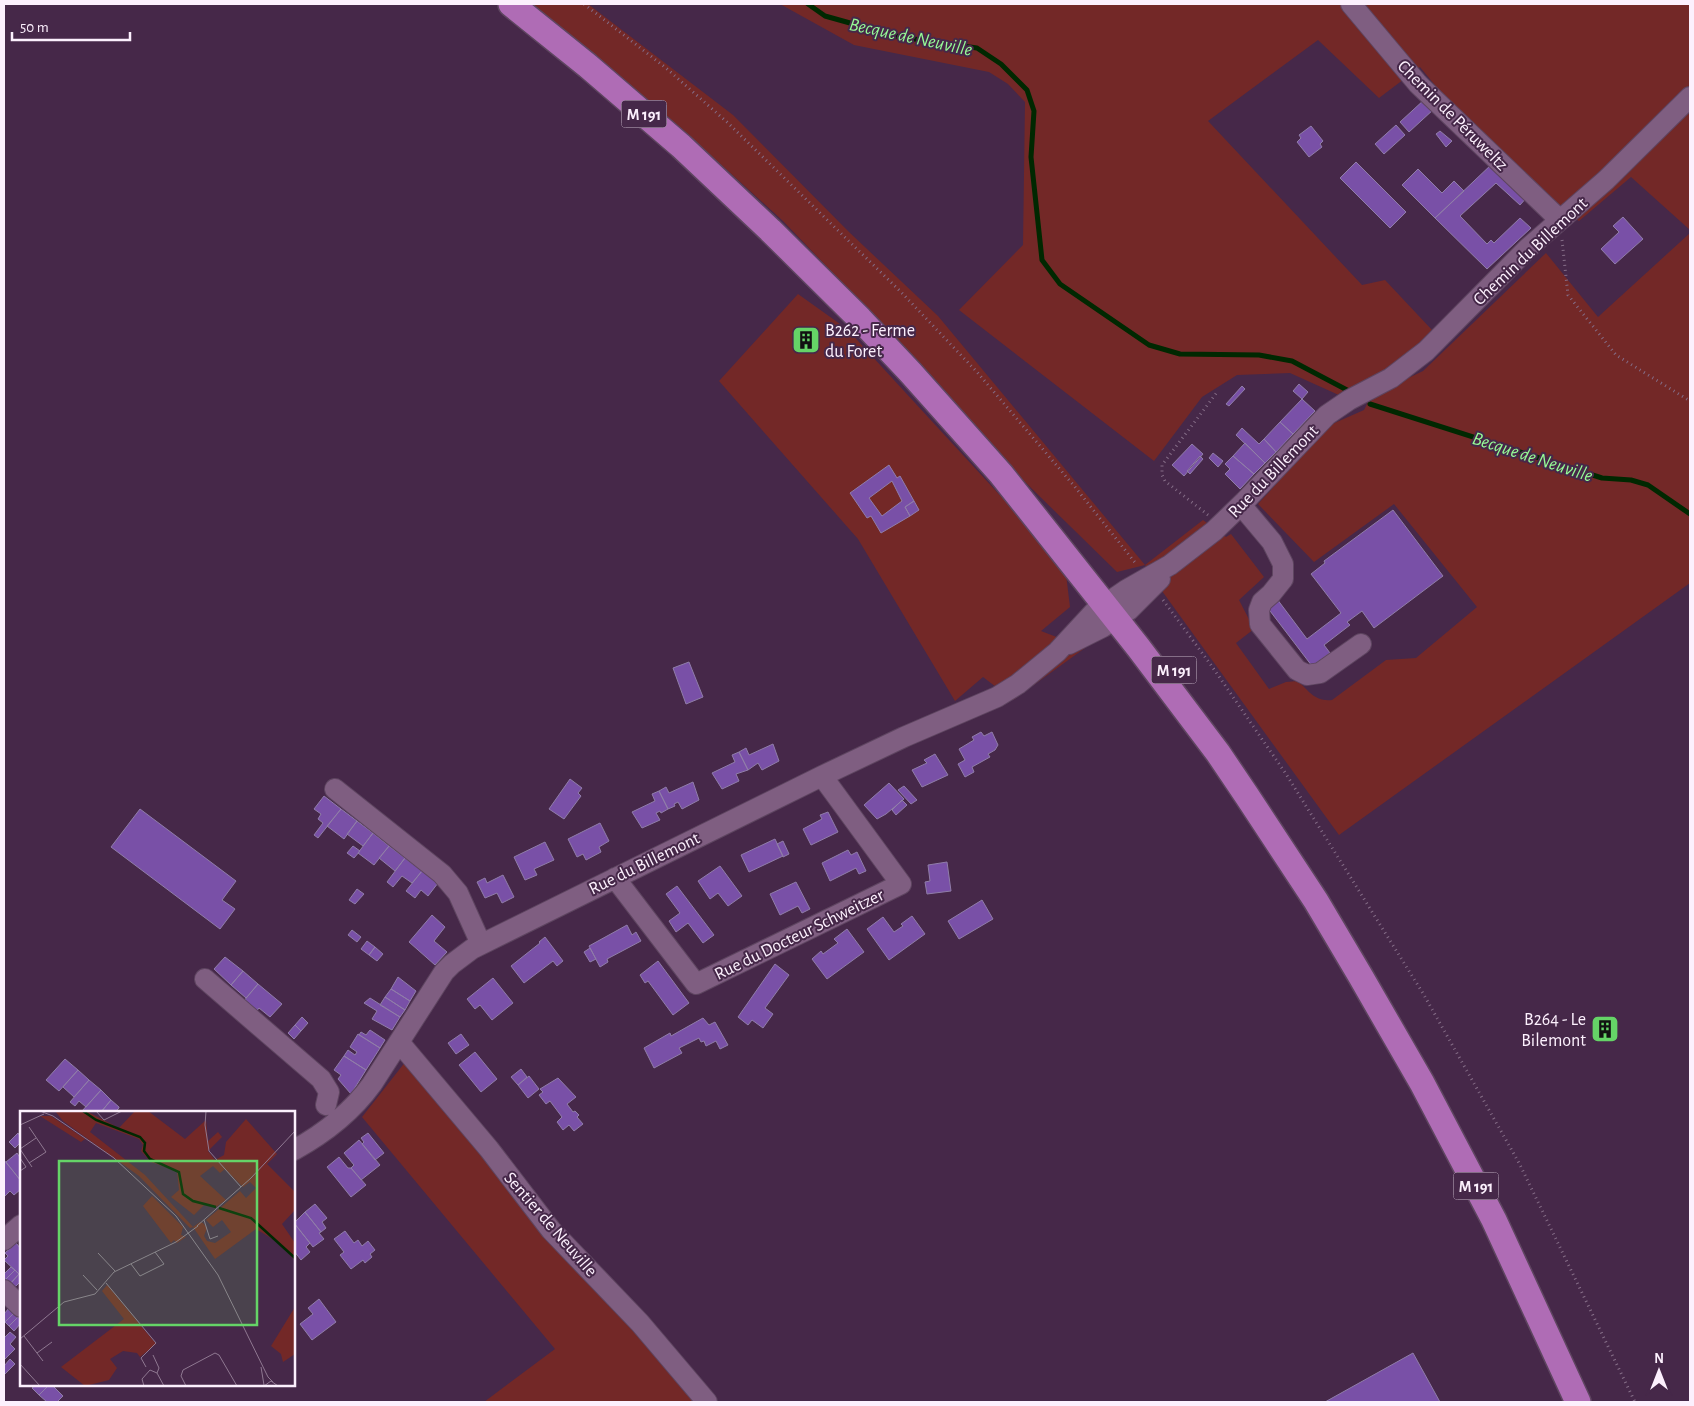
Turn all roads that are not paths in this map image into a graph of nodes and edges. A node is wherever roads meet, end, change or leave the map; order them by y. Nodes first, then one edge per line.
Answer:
1 (511, 4) edge
2 (1351, 4) edge
3 (1690, 97) edge
4 (1560, 220) junction
5 (1361, 394) joint
6 (1241, 505) junction
7 (1117, 607) junction
8 (1361, 644) dead end
9 (822, 776) junction
10 (335, 789) dead end
11 (614, 878) junction
12 (480, 944) junction
13 (205, 979) dead end
14 (399, 1042) junction
15 (326, 1105) dead end
16 (295, 1149) edge
17 (20, 1226) edge
18 (4, 1240) edge
19 (4, 1290) edge
20 (20, 1306) edge
21 (707, 1402) edge
22 (1578, 1402) edge

1 - 7 main road, M 191
2 - 4 street, Chemin de Péruweltz
3 - 4 street, Chemin du Billemont
4 - 5 street, Chemin du Billemont
5 - 6 street, Rue du Billemont
6 - 7 street, Rue du Billemont
6 - 8 street
7 - 9 street, Rue du Billemont
7 - 22 main road, M 191
9 - 11 street, Rue du Billemont
9 - 11 street, Rue du Docteur Schweitzer
10 - 12 street
11 - 12 street, Rue du Billemont
12 - 14 street, Rue du Billemont
13 - 15 street
14 - 16 street, Rue du Billemont
14 - 21 street, Sentier de Neuville
17 - 18 street
19 - 20 street

